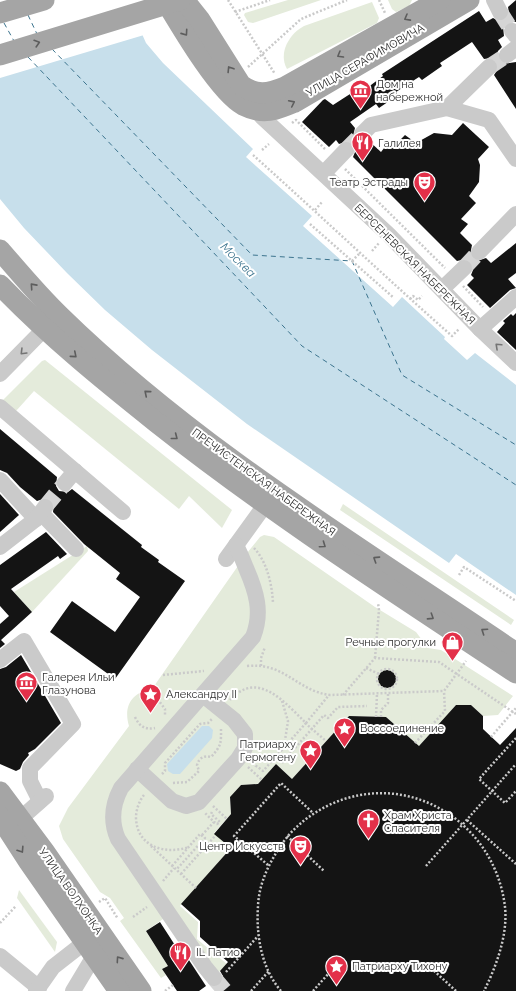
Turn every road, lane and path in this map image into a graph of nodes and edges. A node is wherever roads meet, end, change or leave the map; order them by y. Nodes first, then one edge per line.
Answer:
1 (44, 0) edge
2 (165, 0) edge
3 (180, 0) edge
4 (184, 0) edge
5 (190, 0) edge
6 (228, 0) edge
7 (270, 0) edge
8 (347, 0) edge
9 (379, 0) edge
10 (440, 0) edge
11 (469, 0) edge
12 (235, 12) junction
13 (0, 13) edge
14 (386, 16) dead end
15 (200, 20) junction
16 (378, 44) junction
17 (0, 55) edge
18 (262, 55) junction
19 (248, 67) dead end
20 (489, 67) tunnel mouth
21 (278, 78) dead end
22 (258, 102) junction
23 (447, 108) junction
24 (296, 120) dead end
25 (362, 134) tunnel mouth
26 (269, 144) dead end
27 (262, 150) dead end
28 (253, 155) dead end
29 (341, 155) junction
30 (516, 159) edge
31 (324, 173) junction
32 (322, 202) dead end
33 (314, 210) junction
34 (516, 214) edge
35 (310, 224) dead end
36 (382, 240) dead end
37 (0, 250) edge
38 (372, 252) dead end
39 (479, 252) tunnel mouth
40 (359, 254) junction
41 (352, 261) junction
42 (459, 272) junction
43 (0, 285) edge
44 (442, 289) junction
45 (422, 296) dead end
46 (516, 297) edge
47 (394, 298) dead end
48 (410, 299) junction
49 (494, 317) junction
50 (51, 322) junction
51 (459, 329) dead end
52 (480, 329) junction
53 (516, 362) edge
54 (0, 374) edge
55 (0, 407) edge
56 (75, 471) junction
57 (0, 480) edge
58 (65, 484) tunnel mouth
59 (265, 505) junction
60 (123, 512) dead end
61 (41, 513) junction
62 (236, 545) junction
63 (0, 547) edge
64 (76, 549) dead end
65 (226, 560) dead end
66 (459, 575) dead end
67 (516, 601) edge
68 (378, 603) dead end
69 (516, 653) edge
70 (374, 658) junction
71 (0, 660) edge
72 (466, 661) dead end
73 (227, 668) junction
74 (366, 668) junction
75 (457, 672) junction
76 (516, 673) edge
77 (379, 674) junction
78 (163, 675) dead end
79 (444, 691) junction
80 (388, 693) junction
81 (377, 694) junction
82 (203, 695) junction
83 (330, 695) junction
84 (342, 695) junction
85 (149, 698) dead end
86 (280, 699) junction
87 (367, 706) dead end
88 (516, 708) edge
89 (221, 709) junction
90 (514, 713) edge
91 (165, 715) dead end
92 (135, 717) dead end
93 (376, 717) dead end
94 (381, 717) dead end
95 (305, 723) junction
96 (151, 729) dead end
97 (312, 729) junction
98 (221, 733) dead end
99 (491, 737) dead end
100 (516, 738) edge
101 (326, 741) dead end
102 (415, 743) dead end
103 (284, 747) junction
104 (507, 748) junction
105 (511, 752) dead end
106 (211, 757) junction
107 (216, 762) dead end
108 (165, 763) dead end
109 (282, 763) dead end
110 (516, 764) edge
111 (254, 766) dead end
112 (137, 769) junction
113 (199, 771) junction
114 (204, 775) dead end
115 (178, 783) dead end
116 (153, 784) junction
117 (492, 791) junction
118 (516, 791) edge
119 (0, 792) edge
120 (212, 812) dead end
121 (313, 813) junction
122 (207, 815) dead end
123 (0, 817) edge
124 (20, 819) junction
125 (467, 820) junction
126 (214, 822) junction
127 (463, 824) junction
128 (202, 836) junction
129 (215, 836) dead end
130 (287, 836) junction
131 (149, 844) junction
132 (189, 847) junction
133 (516, 864) edge
134 (172, 866) junction
135 (268, 866) junction
136 (426, 866) dead end
137 (176, 870) junction
138 (324, 871) dead end
139 (181, 874) junction
140 (196, 888) dead end
141 (99, 902) dead end
142 (16, 906) dead end
143 (145, 909) dead end
144 (133, 917) dead end
145 (118, 919) dead end
146 (0, 923) edge
147 (258, 936) junction
148 (90, 949) junction
149 (0, 956) edge
150 (431, 968) dead end
151 (269, 971) junction
152 (329, 973) dead end
153 (219, 976) joint
154 (173, 985) dead end
155 (38, 989) edge
156 (73, 991) edge
157 (119, 991) edge
158 (141, 991) edge
159 (165, 991) edge
160 (252, 991) edge
161 (281, 991) edge
162 (313, 991) edge
163 (456, 991) edge
164 (484, 991) edge

1 - 13 main road
2 -> 22 main road
17 -> 3 main road, bridge
4 - 15 main road
5 - 15 main road
6 - 12 path
7 - 12 path
8 - 18 path
9 - 14 path
10 -> 16 main road, УЛИЦА СЕРАФИМОВИЧА
11 - 16 main road, УЛИЦА СЕРАФИМОВИЧА
12 - 18 path
22 -> 15 main road
16 - 22 main road, УЛИЦА СЕРАФИМОВИЧА
18 - 19 path
18 - 21 path
20 - 23 street
22 - 31 street, БЕРСЕНЕВСКАЯ НАБЕРЕЖНАЯ
23 - 25 street
23 - 30 street
24 - 29 path
26 - 27 path
28 - 33 path
29 - 31 street
29 - 42 path
31 - 44 street, БЕРСЕНЕВСКАЯ НАБЕРЕЖНАЯ
32 - 33 path
33 - 40 path
34 - 39 street
35 - 41 path
36 - 38 path
50 -> 37 main road, ПРЕЧИСТЕНСКАЯ НАБЕРЕЖНАЯ
40 - 41 path
40 - 48 path
41 - 47 path
42 - 44 street
42 - 49 path
43 - 50 main road, ПРЕЧИСТЕНСКАЯ НАБЕРЕЖНАЯ
44 - 52 street, БЕРСЕНЕВСКАЯ НАБЕРЕЖНАЯ
45 - 48 path
46 - 49 street
48 - 51 path
49 - 52 street
50 -> 54 street
50 -> 59 main road, ПРЕЧИСТЕНСКАЯ НАБЕРЕЖНАЯ
69 -> 50 main road, ПРЕЧИСТЕНСКАЯ НАБЕРЕЖНАЯ
53 -> 52 street, БЕРСЕНЕВСКАЯ НАБЕРЕЖНАЯ
55 - 56 street
56 - 58 street
56 - 60 street
57 - 61 street
59 - 62 street
59 -> 76 main road, ПРЕЧИСТЕНСКАЯ НАБЕРЕЖНАЯ
61 - 63 street
61 - 64 street
62 - 65 street
62 - 73 street
66 - 67 path
68 - 70 path
70 - 74 path
70 - 75 path
71 - 124 street
72 - 75 path
73 - 78 path
73 - 82 street
73 - 83 path
74 - 77 path
74 - 84 path
75 - 79 path
75 - 90 path
77 - 77 path
79 - 80 path
79 - 102 path
80 - 81 path
80 - 94 path
81 - 84 path
81 - 93 path
82 - 89 street
82 - 112 street
83 - 84 path
83 - 95 path
85 - 91 path
86 - 89 path
86 - 95 path
86 - 103 path
87 - 97 path
88 - 90 path
89 - 108 path
89 - 116 street
90 - 99 path
92 - 96 path
95 - 97 path
95 - 103 path
97 - 101 path
97 - 109 path
98 - 106 path
100 - 104 path
103 - 111 path
104 - 105 path
104 - 117 path
106 - 107 path
106 - 113 path
110 - 117 path
112 - 116 street
112 - 153 street
113 - 114 path
113 - 115 path
116 - 131 path
117 - 118 path
117 - 125 path
119 - 124 main road, УЛИЦА ВОЛХОНКА
120 - 126 path
121 - 127 path
121 - 130 path
121 - 135 path
122 - 126 path
123 -> 148 main road, УЛИЦА ВОЛХОНКА
158 -> 124 main road, УЛИЦА ВОЛХОНКА
125 - 127 path
125 - 133 path
126 - 128 path
127 - 136 path
127 - 164 path
128 - 132 path
128 - 137 path
129 - 139 path
130 - 135 path
130 - 138 path
131 - 132 path
131 - 134 path
132 - 134 path
134 - 137 path
135 - 147 path
137 - 139 path
139 - 140 path
141 - 145 path
142 - 146 path
143 - 144 path
147 - 151 path
147 - 153 path
148 - 155 street
148 - 156 street
148 - 157 main road, УЛИЦА ВОЛХОНКА
149 - 155 street
150 - 163 path
151 - 160 path
151 - 161 path
152 - 162 path
154 - 159 path

